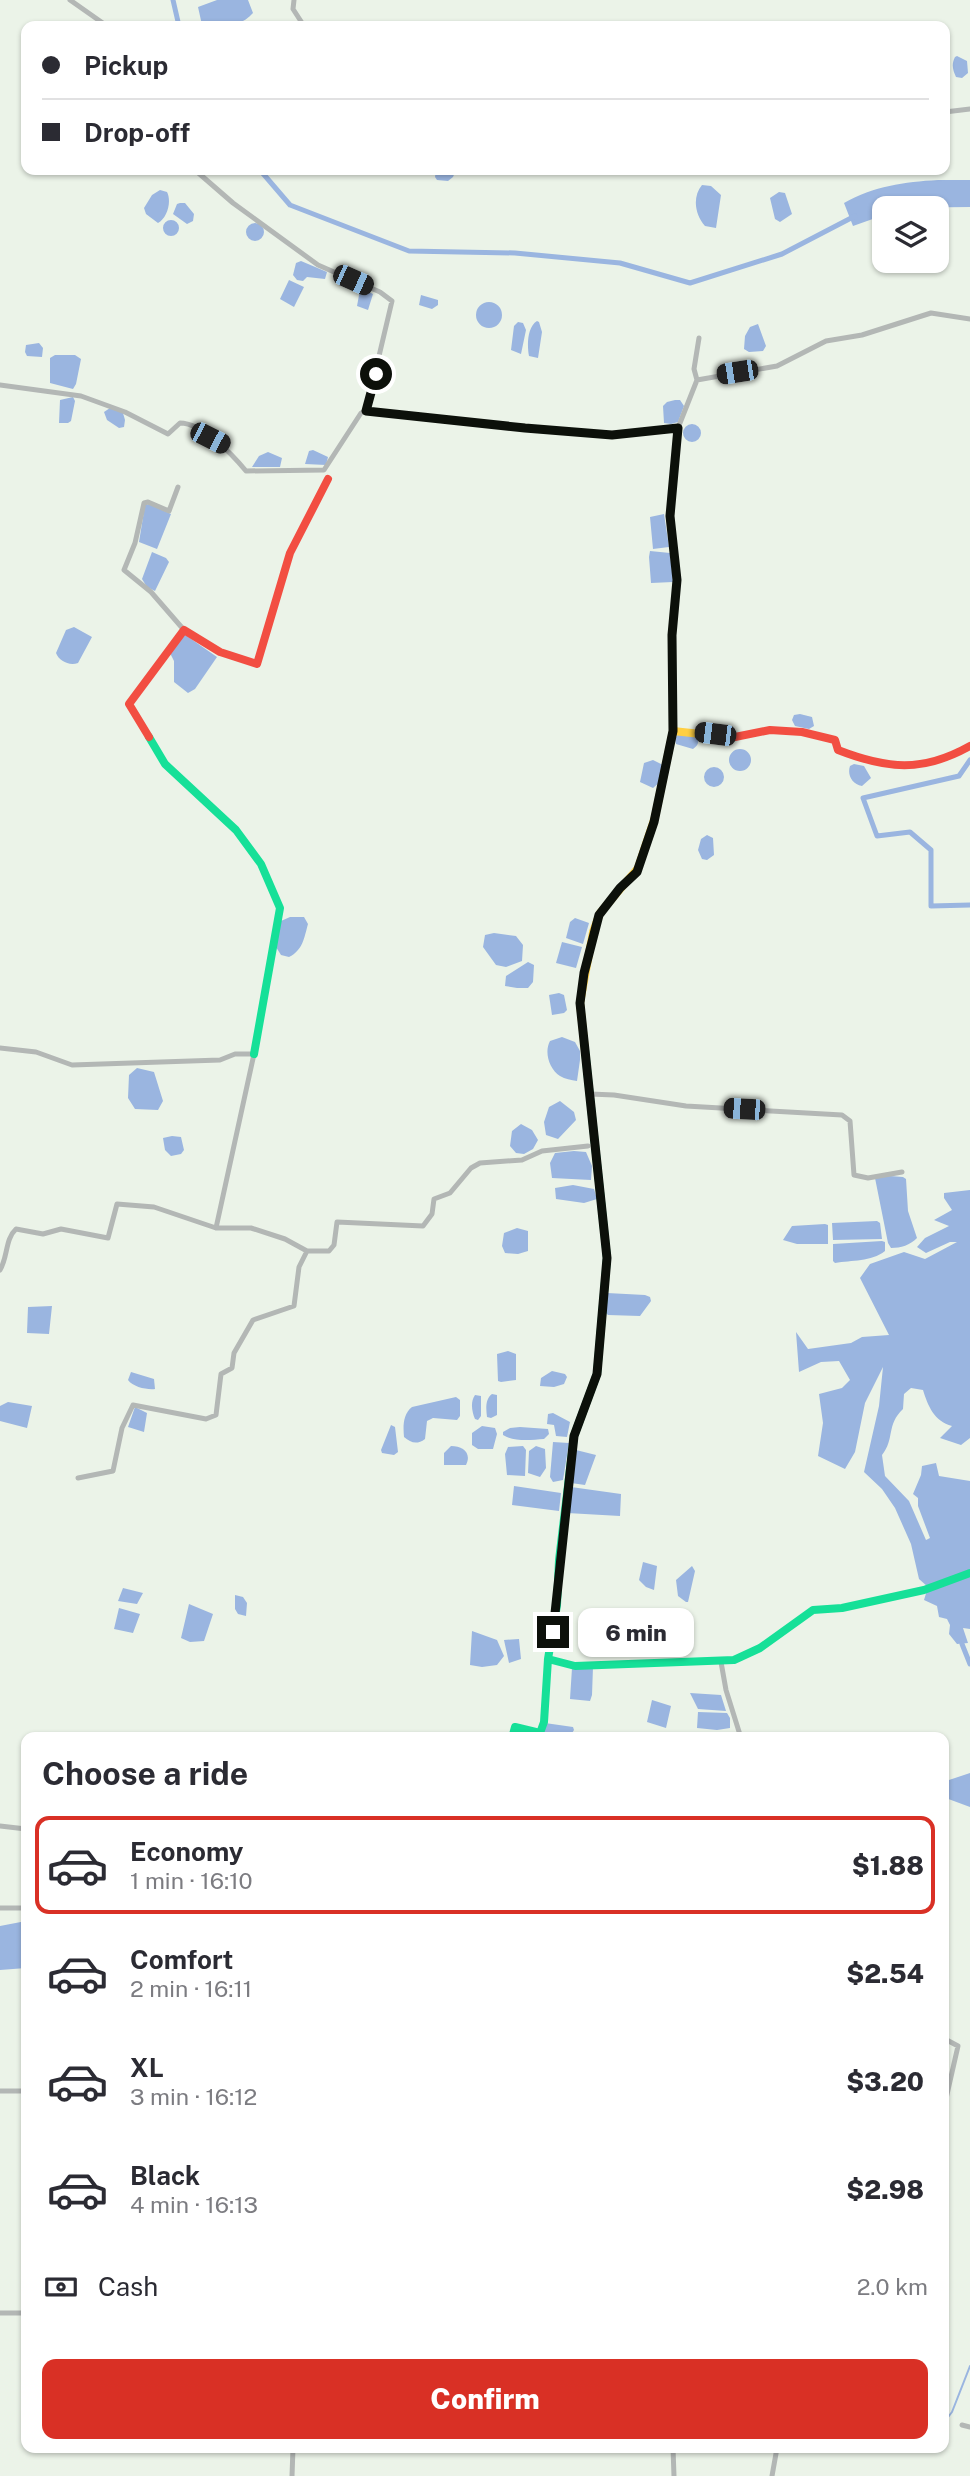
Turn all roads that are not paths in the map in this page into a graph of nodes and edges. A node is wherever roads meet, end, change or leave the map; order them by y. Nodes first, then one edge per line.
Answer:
1 (70, 0) edge
2 (294, 0) edge
3 (100, 21) edge
4 (301, 21) edge
5 (970, 109) edge
6 (950, 111) edge
7 (201, 175) edge
8 (970, 319) edge
9 (699, 338) dead end
10 (697, 380) junction
11 (0, 385) edge
12 (366, 411) junction
13 (678, 428) junction
14 (328, 478) dead end
15 (178, 487) dead end
16 (184, 631) junction
17 (673, 731) junction
18 (970, 746) edge
19 (0, 1048) edge
20 (254, 1054) junction
21 (590, 1094) junction
22 (589, 1146) dead end
23 (902, 1172) dead end
24 (216, 1228) junction
25 (307, 1251) junction
26 (0, 1270) edge
27 (78, 1478) dead end
28 (970, 1573) edge
29 (548, 1659) junction
30 (721, 1662) junction
31 (514, 1732) edge
32 (536, 1732) edge
33 (540, 1732) edge
34 (739, 1732) edge
35 (0, 1826) edge
36 (21, 1828) edge
37 (0, 1908) edge
38 (21, 1908) edge
39 (949, 2041) edge
40 (949, 2086) edge
41 (0, 2091) edge
42 (21, 2091) edge
43 (0, 2313) edge
44 (21, 2313) edge
45 (962, 2425) dead end
46 (970, 2427) edge
47 (293, 2453) edge
48 (673, 2453) edge
49 (775, 2453) edge
50 (292, 2476) edge
51 (674, 2476) edge
52 (772, 2476) edge

1 - 3 street
2 - 4 street
5 - 6 street
7 - 12 street
8 - 10 street
9 - 10 street
10 - 13 street
11 - 12 street
12 - 13 street
13 - 17 street
14 - 16 street
15 - 16 street
16 - 20 street
17 - 18 street
17 - 21 street
19 - 20 street
20 - 24 street
21 - 23 street
21 - 29 street
22 - 25 street
24 - 25 street
24 - 26 street
25 - 27 street
28 - 30 street
29 - 30 street
29 - 33 street
30 - 34 street
31 - 32 street
35 - 36 street
37 - 38 street
39 - 40 street
41 - 42 street
43 - 44 street
45 - 46 street
47 - 50 street
48 - 51 street
49 - 52 street

